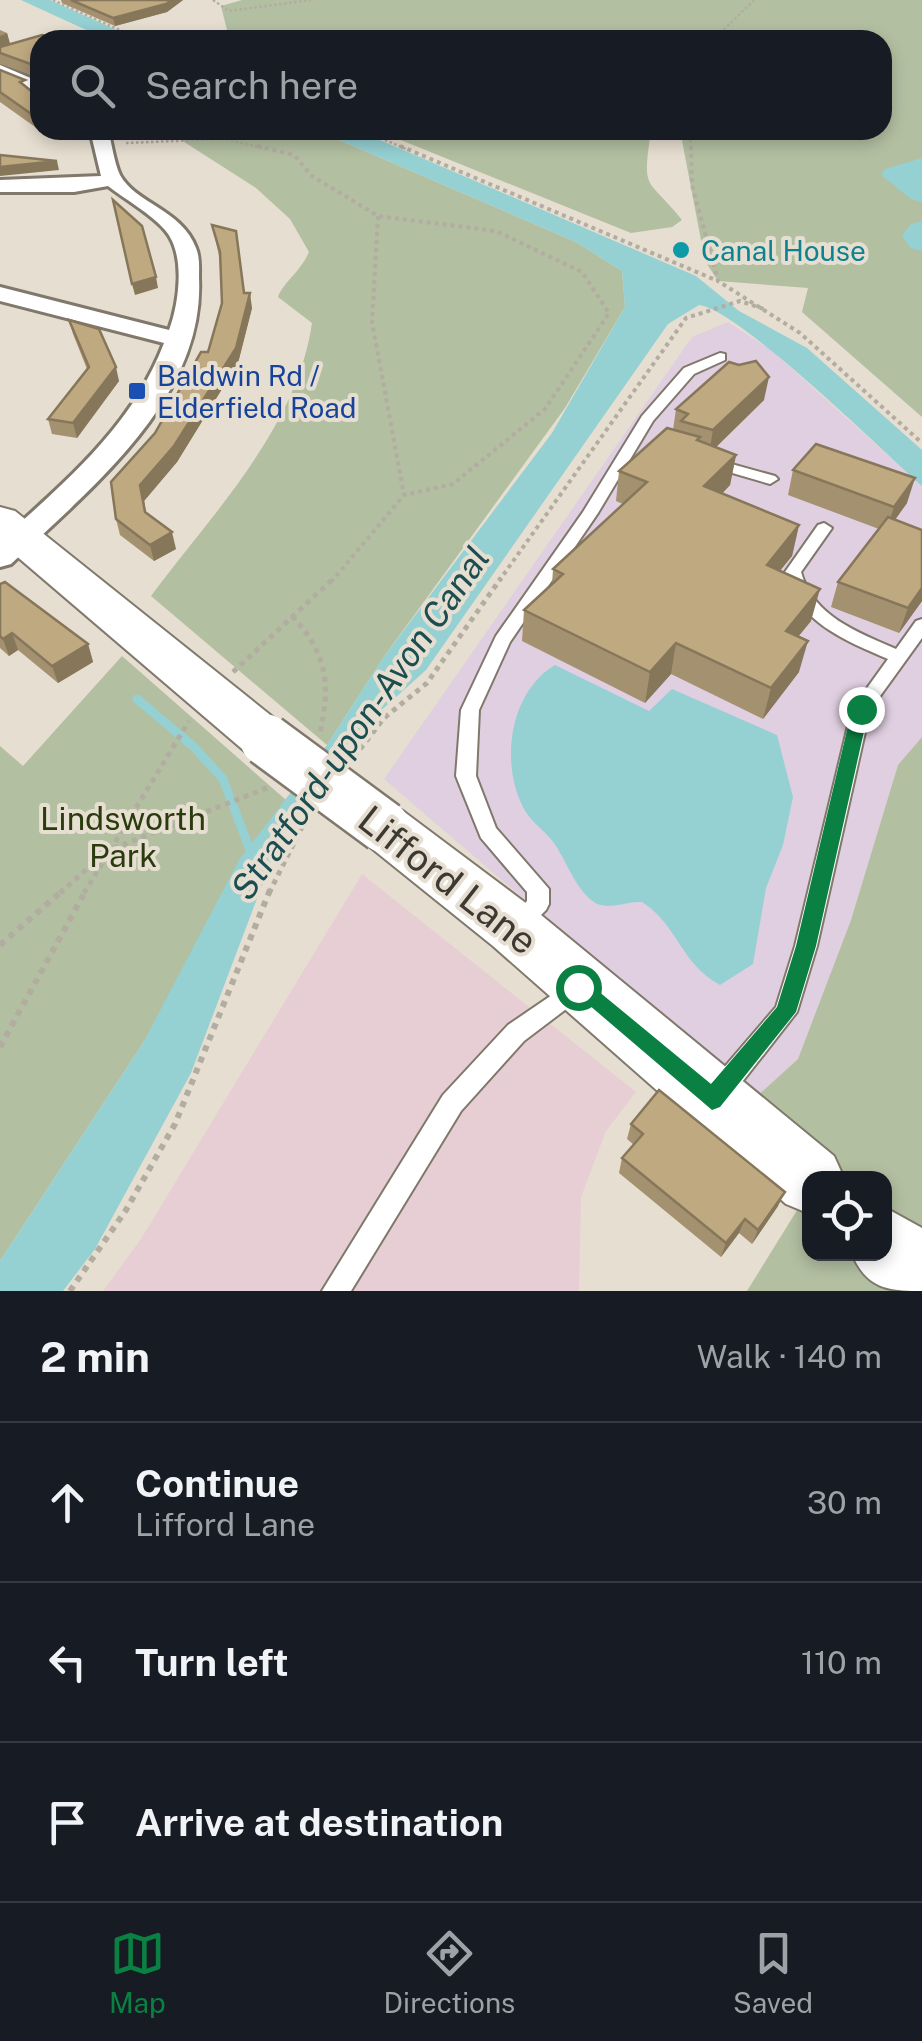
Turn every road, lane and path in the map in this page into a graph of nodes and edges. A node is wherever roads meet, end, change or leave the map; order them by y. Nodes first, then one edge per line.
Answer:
1 (213, 0) edge
2 (311, 0) edge
3 (754, 0) edge
4 (56, 1) edge
5 (120, 30) edge
6 (723, 30) edge
7 (0, 70) edge
8 (30, 82) edge
9 (103, 140) edge
10 (233, 140) edge
11 (385, 140) edge
12 (690, 140) edge
13 (112, 180) junction
14 (0, 186) edge
15 (378, 216) junction
16 (718, 282) junction
17 (734, 289) junction
18 (0, 294) edge
19 (730, 303) junction
20 (767, 310) junction
21 (176, 339) junction
22 (720, 357) dead end
23 (922, 443) edge
24 (688, 456) edge
25 (770, 478) dead end
26 (404, 495) junction
27 (824, 528) dead end
28 (8, 539) edge
29 (292, 616) junction
30 (922, 624) edge
31 (898, 657) junction
32 (199, 708) junction
33 (319, 738) dead end
34 (351, 761) dead end
35 (272, 762) junction
36 (318, 804) dead end
37 (107, 850) junction
38 (514, 928) junction
39 (0, 945) edge
40 (578, 987) junction
41 (0, 1047) edge
42 (712, 1100) junction
43 (802, 1173) edge
44 (892, 1249) edge
45 (922, 1274) edge
46 (70, 1291) edge
47 (336, 1291) edge

1 - 2 path
3 - 6 path
4 - 5 path
7 - 8 street
9 - 13 street
10 - 15 path
11 - 16 path
12 - 16 path
13 - 14 street
13 - 21 street
15 - 26 path
15 - 26 path
16 - 17 path
17 - 19 path
17 - 20 path
18 - 21 street
19 - 20 path
19 - 34 path
20 - 23 path
21 - 28 street
22 - 38 lane
24 - 25 lane
26 - 29 path
27 - 31 lane
28 - 32 street, Lifford Lane
29 - 32 path
29 - 33 path
30 - 31 lane
31 - 42 lane
32 - 35 street, Lifford Lane
32 - 37 path
35 - 37 path
35 - 38 street, Lifford Lane, bridge
36 - 46 path
37 - 39 path
37 - 41 path
38 - 40 street, Lifford Lane
40 - 42 street, Lifford Lane
40 - 47 lane
42 - 43 street, Lifford Lane
44 - 45 street

